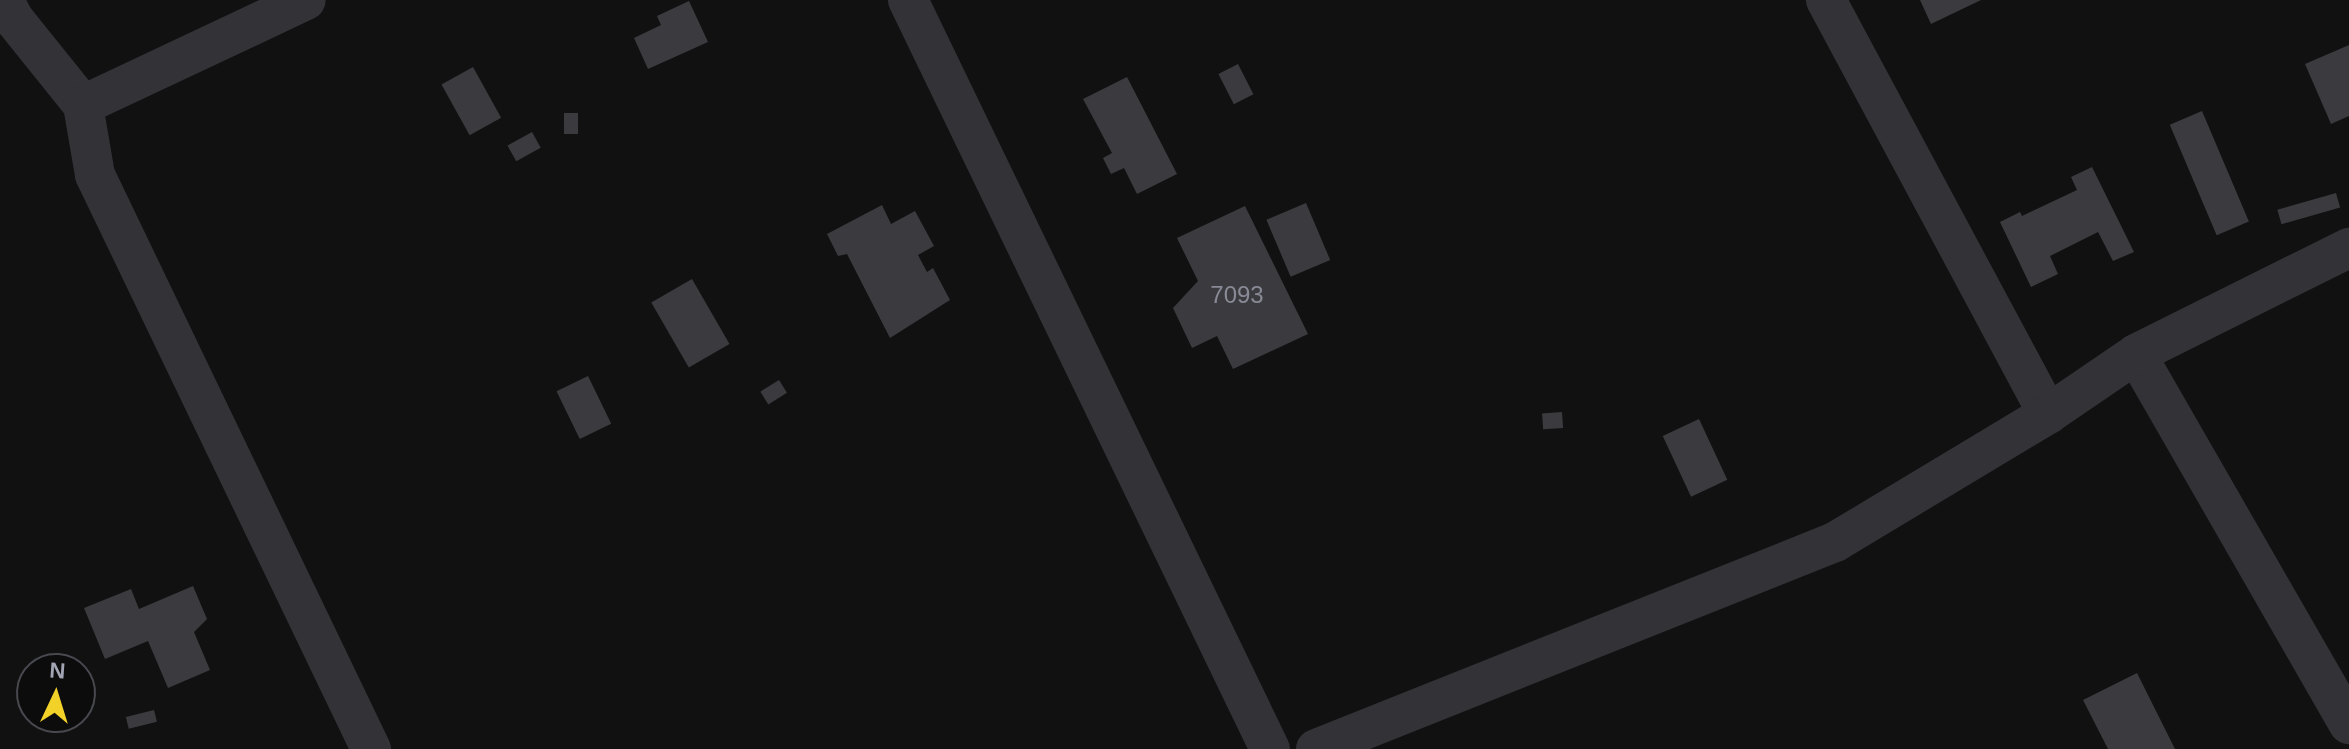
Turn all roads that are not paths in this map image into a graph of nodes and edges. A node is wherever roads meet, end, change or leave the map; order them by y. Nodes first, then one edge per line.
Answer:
1 (4, 0) edge
2 (306, 0) edge
3 (908, 0) edge
4 (1826, 0) edge
5 (83, 105) junction
6 (2349, 248) edge
7 (2136, 354) junction
8 (2048, 414) junction
9 (2349, 724) edge
10 (371, 749) edge
11 (1270, 749) edge
12 (1316, 749) edge

1 - 5 street
2 - 5 street
3 - 11 street
4 - 8 street
5 - 10 street
6 - 7 street
7 - 8 street
7 - 9 street
8 - 12 street

